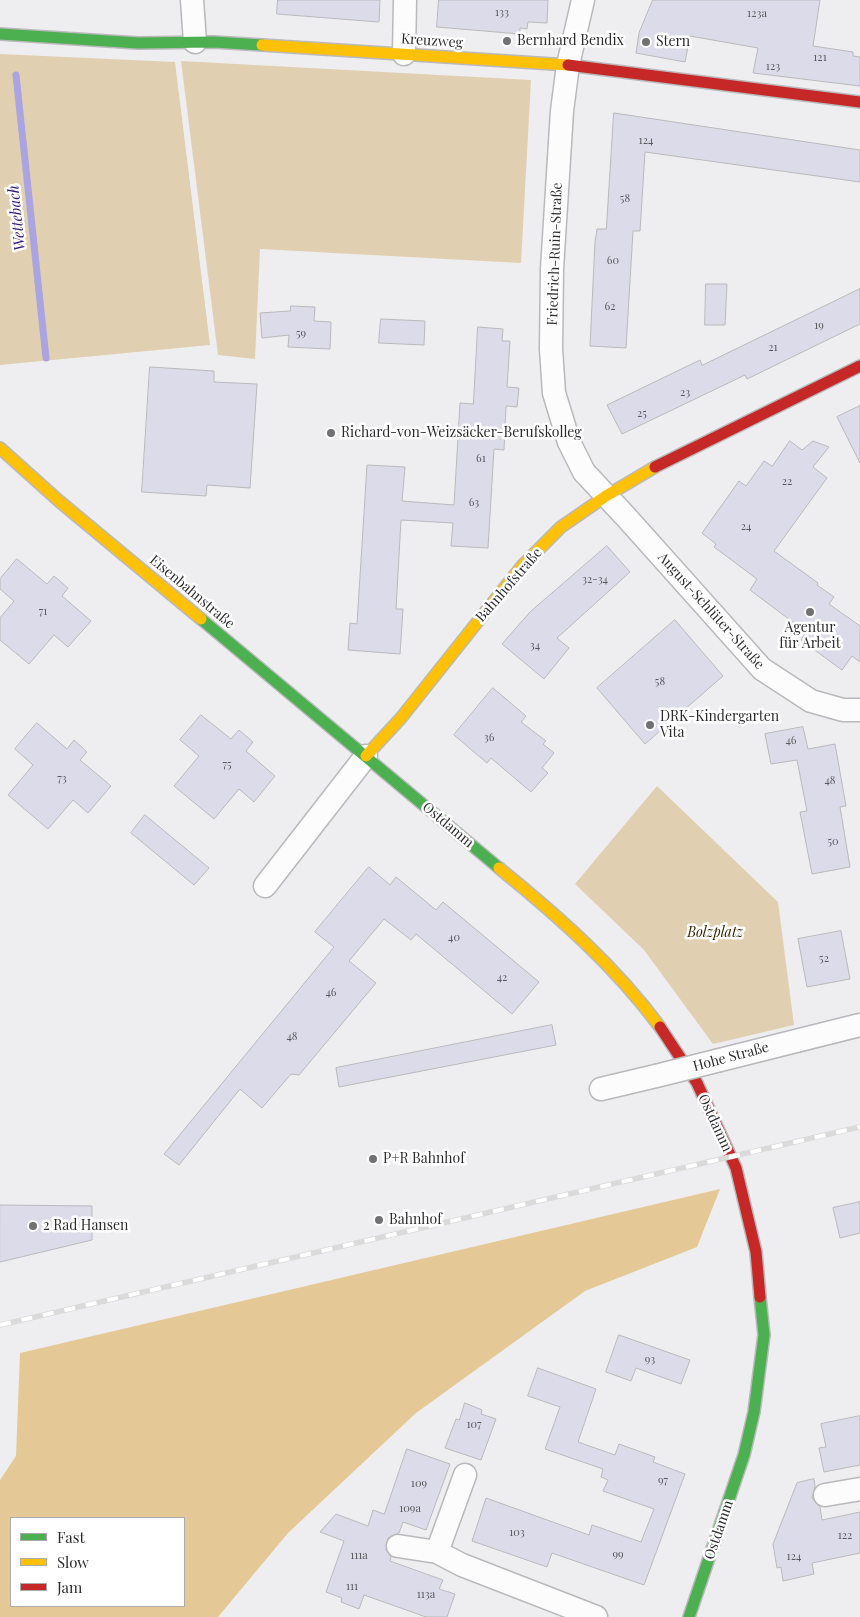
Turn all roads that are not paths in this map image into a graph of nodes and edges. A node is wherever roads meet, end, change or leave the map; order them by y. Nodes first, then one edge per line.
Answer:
1 (192, 0) edge
2 (405, 0) edge
3 (583, 0) edge
4 (0, 34) edge
5 (194, 42) junction
6 (404, 54) junction
7 (568, 65) junction
8 (860, 102) edge
9 (860, 366) edge
10 (0, 448) edge
11 (606, 496) junction
12 (860, 710) edge
13 (366, 756) junction
14 (265, 886) dead end
15 (860, 1025) edge
16 (601, 1089) dead end
17 (465, 1475) dead end
18 (860, 1489) edge
19 (825, 1495) dead end
20 (398, 1546) dead end
21 (437, 1552) junction
22 (596, 1617) edge
23 (689, 1617) edge

1 - 5 street
2 - 6 street
3 - 7 street, Friedrich-Ruin-Straße
4 - 5 street, Kreuzweg
5 - 6 street, Kreuzweg
6 - 7 street, Kreuzweg
7 - 8 street, Kreuzweg
7 - 11 street, Friedrich-Ruin-Straße
9 - 11 street, Bahnhofstraße
10 - 13 street, Eisenbahnstraße
11 - 12 street, August-Schlüter-Straße
11 - 13 street, Bahnhofstraße
13 - 14 street, Bahnhofstraße
13 - 23 street, Ostdamm
15 - 16 street, Hohe Straße, bridge
17 - 21 street
18 - 19 street
20 - 21 street
21 - 22 street

